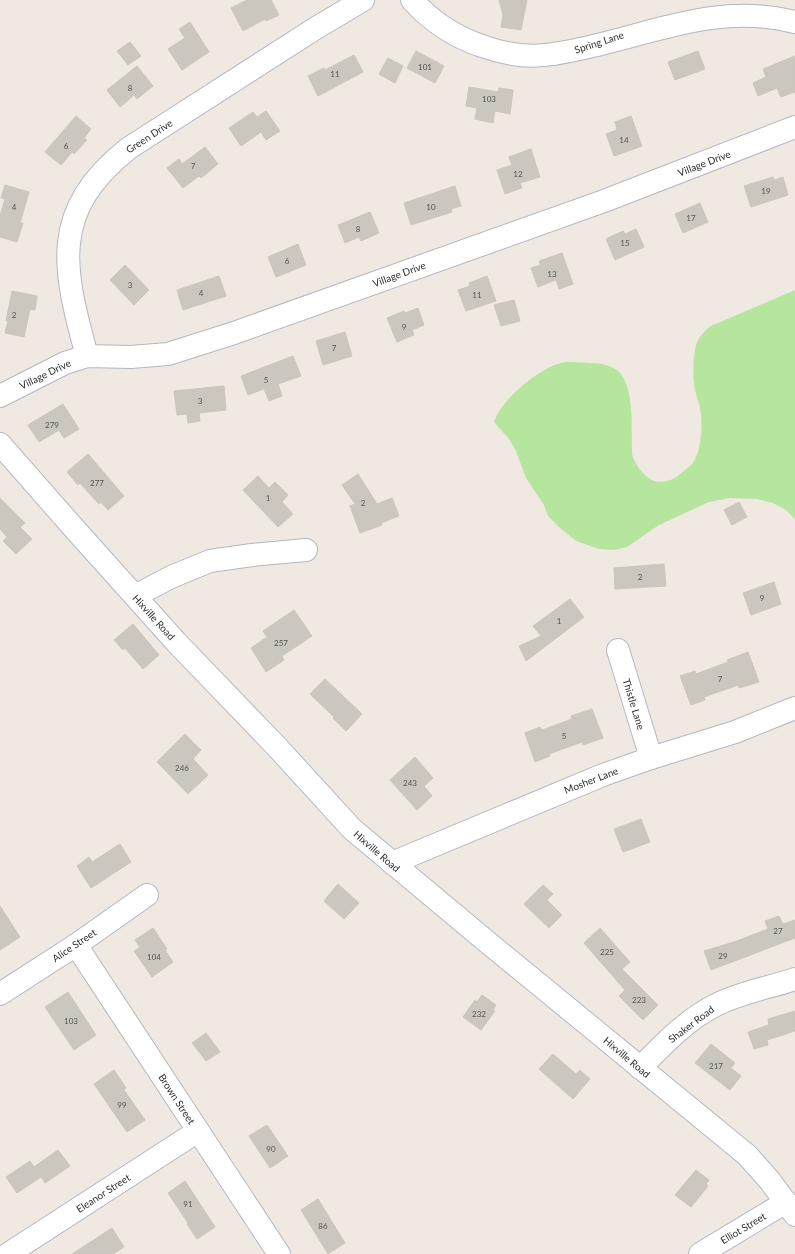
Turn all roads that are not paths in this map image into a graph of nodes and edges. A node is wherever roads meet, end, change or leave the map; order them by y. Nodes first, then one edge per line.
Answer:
1 (363, 0) edge
2 (412, 0) edge
3 (795, 22) edge
4 (795, 127) edge
5 (87, 356) junction
6 (0, 396) edge
7 (0, 444) edge
8 (306, 550) dead end
9 (135, 596) junction
10 (618, 650) dead end
11 (795, 708) edge
12 (650, 758) junction
13 (392, 863) junction
14 (147, 895) dead end
15 (76, 945) junction
16 (795, 978) edge
17 (0, 994) edge
18 (640, 1068) junction
19 (198, 1131) junction
20 (790, 1209) edge
21 (8, 1254) edge
22 (279, 1254) edge
23 (700, 1254) edge

1 - 5 street, Green Drive
2 - 3 street, Spring Lane
4 - 5 street, Village Drive
5 - 6 street, Village Drive
7 - 9 street, Hixville Road
8 - 9 street
9 - 13 street, Hixville Road
10 - 12 street, Thistle Lane
11 - 12 street, Mosher Lane
12 - 13 street, Mosher Lane
13 - 18 street, Hixville Road
14 - 15 street, Alice Street
15 - 17 street, Alice Street
15 - 19 street, Brown Street
16 - 18 street, Shaker Road
18 - 20 street, Hixville Road
19 - 21 street, Eleanor Street
19 - 22 street, Brown Street
20 - 23 street, Elliot Street

